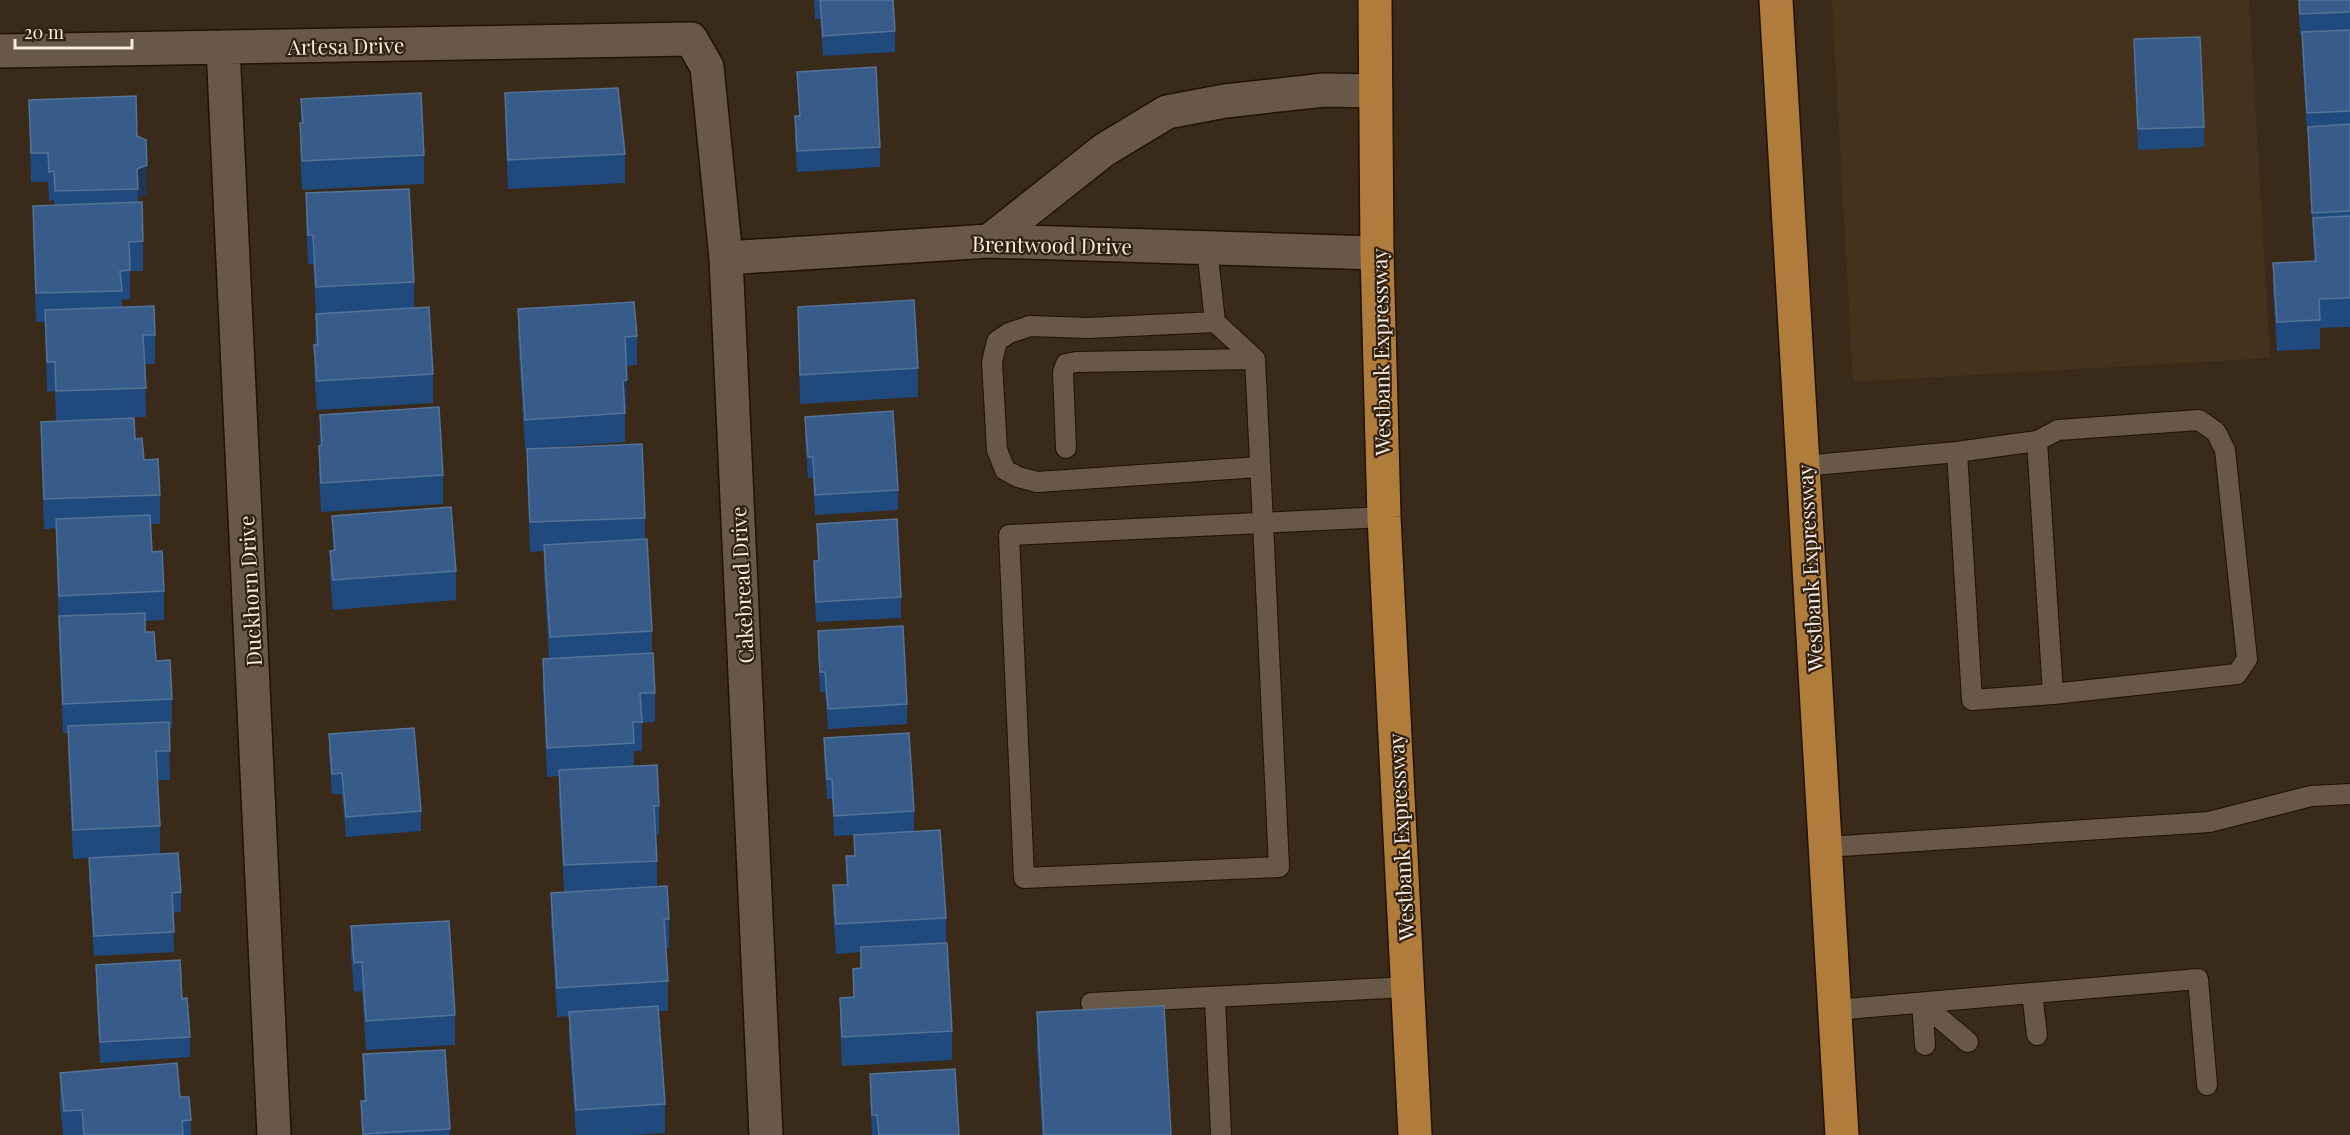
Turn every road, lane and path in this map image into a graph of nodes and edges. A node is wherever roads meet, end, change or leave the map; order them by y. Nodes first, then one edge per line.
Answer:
1 (1375, 0) edge
2 (1776, 0) edge
3 (691, 39) joint
4 (223, 47) junction
5 (0, 51) edge
6 (1376, 91) junction
7 (989, 241) junction
8 (1207, 248) junction
9 (1377, 253) junction
10 (726, 258) junction
11 (1215, 322) junction
12 (1255, 359) junction
13 (2037, 441) junction
14 (1066, 448) dead end
15 (1957, 452) junction
16 (1803, 466) junction
17 (1259, 467) junction
18 (1384, 517) junction
19 (1263, 523) junction
20 (2053, 694) junction
21 (2350, 794) edge
22 (1826, 847) junction
23 (1408, 987) junction
24 (2032, 993) junction
25 (1215, 998) junction
26 (1091, 1003) dead end
27 (1922, 1003) junction
28 (1835, 1010) junction
29 (2037, 1035) dead end
30 (1968, 1042) dead end
31 (1925, 1045) dead end
32 (2207, 1085) dead end
33 (274, 1135) edge
34 (766, 1135) edge
35 (1221, 1135) edge
36 (1415, 1135) edge
37 (1842, 1135) edge

1 - 6 highway, Westbank Expressway
2 - 16 highway, Westbank Expressway
3 - 4 street, Artesa Drive
3 - 10 street, Cakebread Drive
4 - 5 street, Artesa Drive
4 - 33 street, Duckhorn Drive
6 - 7 street
6 - 9 highway, Westbank Expressway
7 - 8 street, Brentwood Drive
7 - 10 street, Brentwood Drive
8 - 9 street, Brentwood Drive
8 - 11 lane
9 - 18 highway, Westbank Expressway
10 - 34 street, Cakebread Drive
11 - 12 lane
11 - 17 lane
12 - 14 lane
12 - 17 lane
13 - 15 lane
13 - 20 lane
13 - 20 lane
15 - 16 lane
15 - 20 lane
16 - 22 highway, Westbank Expressway
17 - 19 lane
18 - 19 lane
18 - 23 highway, Westbank Expressway
19 - 19 lane
21 - 22 lane
22 - 28 highway, Westbank Expressway
23 - 25 lane
23 - 36 highway, Westbank Expressway
24 - 27 lane
24 - 29 lane
24 - 32 lane
25 - 26 lane
25 - 35 lane
27 - 28 lane
27 - 30 lane
27 - 31 lane
28 - 37 highway, Westbank Expressway

